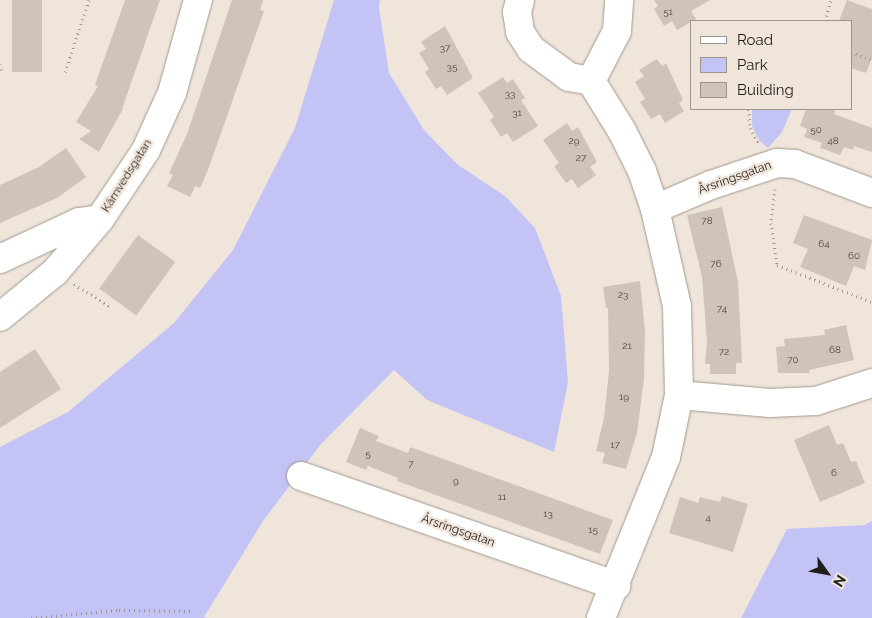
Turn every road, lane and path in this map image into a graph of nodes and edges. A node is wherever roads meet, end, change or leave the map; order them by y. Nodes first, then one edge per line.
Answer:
1 (89, 0) edge
2 (198, 0) edge
3 (520, 0) edge
4 (619, 0) edge
5 (831, 0) edge
6 (825, 20) edge
7 (852, 52) edge
8 (872, 60) edge
9 (0, 64) edge
10 (2, 72) dead end
11 (65, 72) dead end
12 (591, 81) junction
13 (749, 110) edge
14 (777, 163) junction
15 (872, 193) edge
16 (655, 209) junction
17 (100, 219) junction
18 (0, 259) edge
19 (55, 272) junction
20 (872, 302) edge
21 (110, 307) dead end
22 (0, 317) edge
23 (872, 383) edge
24 (679, 395) junction
25 (301, 476) dead end
26 (616, 586) junction
27 (190, 611) dead end
28 (31, 618) edge
29 (601, 618) edge

1 - 11 path
2 - 17 street, Kärnvedsgatan
3 - 12 street
4 - 12 street
5 - 6 path
7 - 8 path
9 - 10 path
12 - 16 street
13 - 14 path
14 - 15 street, Årsringsgatan
14 - 16 street, Årsringsgatan
14 - 20 path
16 - 24 street
17 - 18 street
17 - 19 street, Kärnvedsgatan
19 - 21 path
19 - 22 street, Kärnvedsgatan
23 - 24 street
24 - 26 street
25 - 26 street, Årsringsgatan
26 - 29 street
27 - 28 path

